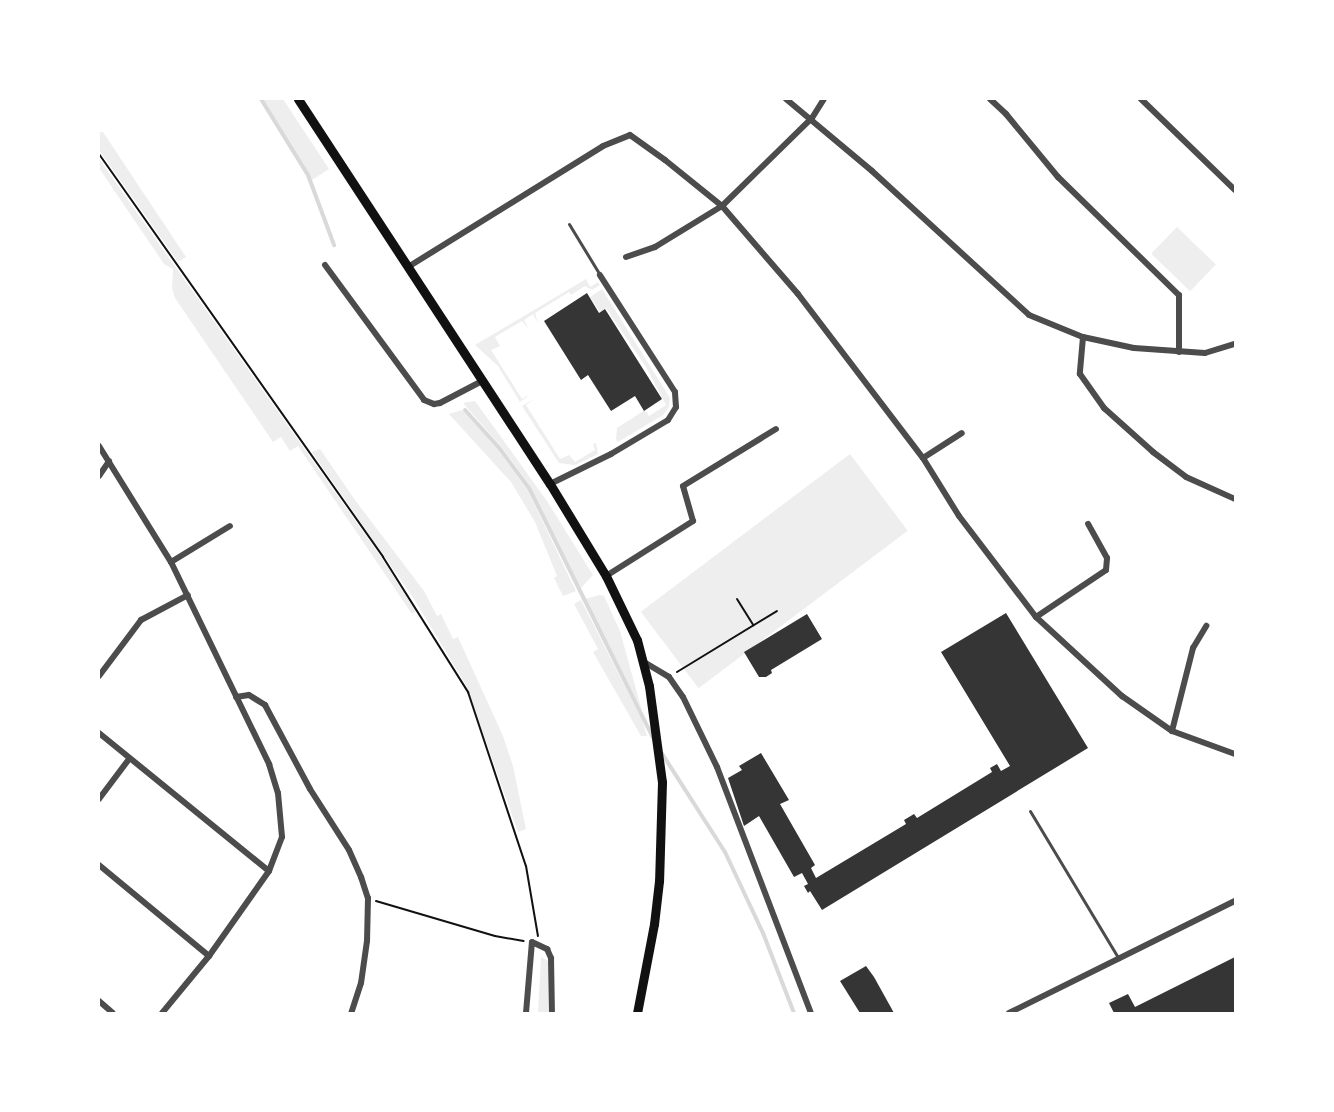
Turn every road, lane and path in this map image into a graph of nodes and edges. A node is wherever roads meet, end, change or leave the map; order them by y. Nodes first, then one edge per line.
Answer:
1 (298, 99) edge
2 (786, 99) edge
3 (824, 99) edge
4 (990, 99) edge
5 (1141, 99) edge
6 (812, 118) junction
7 (99, 154) edge
8 (1235, 190) edge
9 (722, 206) junction
10 (569, 224) dead end
11 (627, 257) dead end
12 (325, 265) dead end
13 (408, 267) junction
14 (600, 275) joint
15 (1083, 337) junction
16 (1235, 344) edge
17 (1179, 352) junction
18 (482, 381) junction
19 (776, 429) dead end
20 (962, 433) dead end
21 (99, 446) edge
22 (923, 458) junction
23 (110, 461) junction
24 (99, 476) edge
25 (550, 484) junction
26 (1235, 499) edge
27 (1088, 524) dead end
28 (230, 526) dead end
29 (171, 562) junction
30 (606, 576) junction
31 (188, 595) junction
32 (737, 599) dead end
33 (777, 611) dead end
34 (1036, 616) junction
35 (753, 625) junction
36 (1206, 626) dead end
37 (643, 662) junction
38 (99, 676) edge
39 (669, 676) junction
40 (236, 697) junction
41 (1173, 731) junction
42 (99, 733) edge
43 (1235, 754) edge
44 (129, 759) junction
45 (99, 799) edge
46 (1030, 812) dead end
47 (99, 866) edge
48 (269, 870) junction
49 (368, 898) junction
50 (1235, 901) edge
51 (536, 943) junction
52 (209, 956) junction
53 (1119, 958) junction
54 (99, 1001) edge
55 (113, 1013) edge
56 (162, 1013) edge
57 (351, 1013) edge
58 (526, 1013) edge
59 (552, 1013) edge
60 (637, 1013) edge
61 (811, 1013) edge
62 (1009, 1013) edge

1 - 13 main road
2 - 6 street
3 - 6 street
4 - 17 street
5 - 8 street
6 - 9 street
6 - 15 street
7 - 51 path
9 - 11 street
9 - 13 street
9 - 22 street
10 - 14 lane
12 - 18 street
13 - 18 main road
14 - 25 street
15 - 17 street
15 - 26 street
16 - 17 street
18 - 25 main road
19 - 30 street
20 - 22 street
21 - 23 street
22 - 34 street
23 - 24 street
23 - 29 street
25 - 30 main road
27 - 34 street
28 - 29 street
29 - 31 street
30 - 37 main road
31 - 38 street
31 - 40 street
32 - 35 path
33 - 35 path
34 - 41 street
35 - 39 path
36 - 41 street
37 - 39 street
37 - 60 main road
39 - 61 street
40 - 48 street
40 - 49 street
41 - 43 street
42 - 44 street
44 - 45 street
44 - 48 street
46 - 53 lane
47 - 52 street
48 - 52 street
49 - 51 path
49 - 57 street
50 - 53 street
51 - 58 street
51 - 59 street
52 - 56 street
53 - 62 street
54 - 55 street

